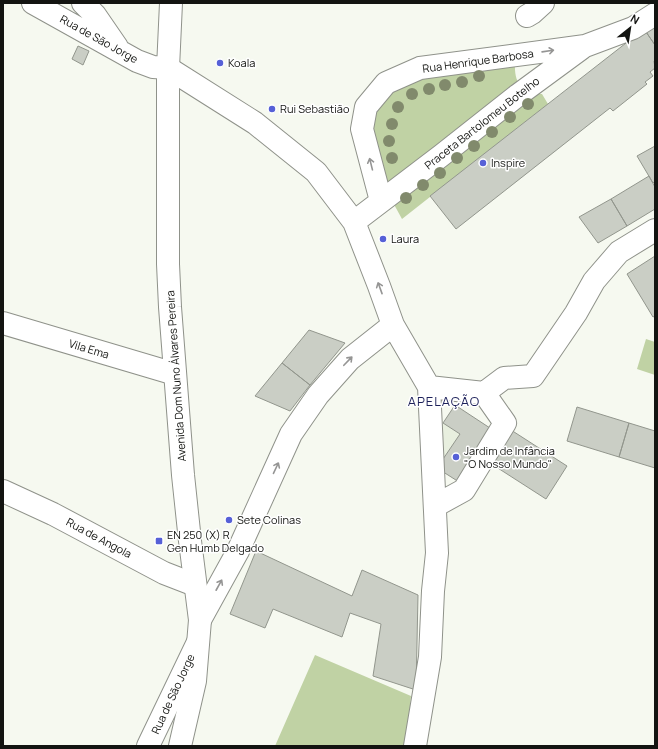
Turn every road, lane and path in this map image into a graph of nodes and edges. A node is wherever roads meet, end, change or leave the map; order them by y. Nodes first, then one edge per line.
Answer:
1 (33, 3) edge
2 (83, 3) edge
3 (171, 3) edge
4 (655, 14) edge
5 (585, 46) junction
6 (120, 51) junction
7 (168, 68) junction
8 (381, 202) junction
9 (354, 222) junction
10 (655, 230) edge
11 (3, 323) edge
12 (393, 325) junction
13 (175, 374) junction
14 (429, 387) junction
15 (484, 393) junction
16 (3, 491) edge
17 (435, 506) junction
18 (195, 585) junction
19 (200, 620) junction
20 (198, 641) junction
21 (148, 746) edge
22 (180, 746) edge
23 (415, 746) edge

1 - 6 street, Rua de São Jorge
2 - 6 street
3 - 7 street, Avenida Dom Nuno Álvares Pereira
4 - 5 street, Rua Henrique Barbosa
5 - 8 street, Praceta Bartolomeu Botelho
8 -> 5 street, Rua Henrique Barbosa
6 - 7 street, Rua de São Jorge
7 - 9 street
7 - 13 street, Avenida Dom Nuno Álvares Pereira
8 - 9 street
12 -> 9 street
10 - 15 street
11 - 13 street, Vila Ema
12 - 14 street
19 -> 12 street
13 - 18 street, Avenida Dom Nuno Álvares Pereira
14 - 15 street
14 - 17 street
15 - 17 street
16 - 18 street, Rua de Angola
17 - 23 street
18 - 19 street, Avenida Dom Nuno Álvares Pereira
19 - 20 street, Avenida Dom Nuno Álvares Pereira
20 - 21 street, Rua de São Jorge
20 - 22 street, Avenida Dom Nuno Álvares Pereira

